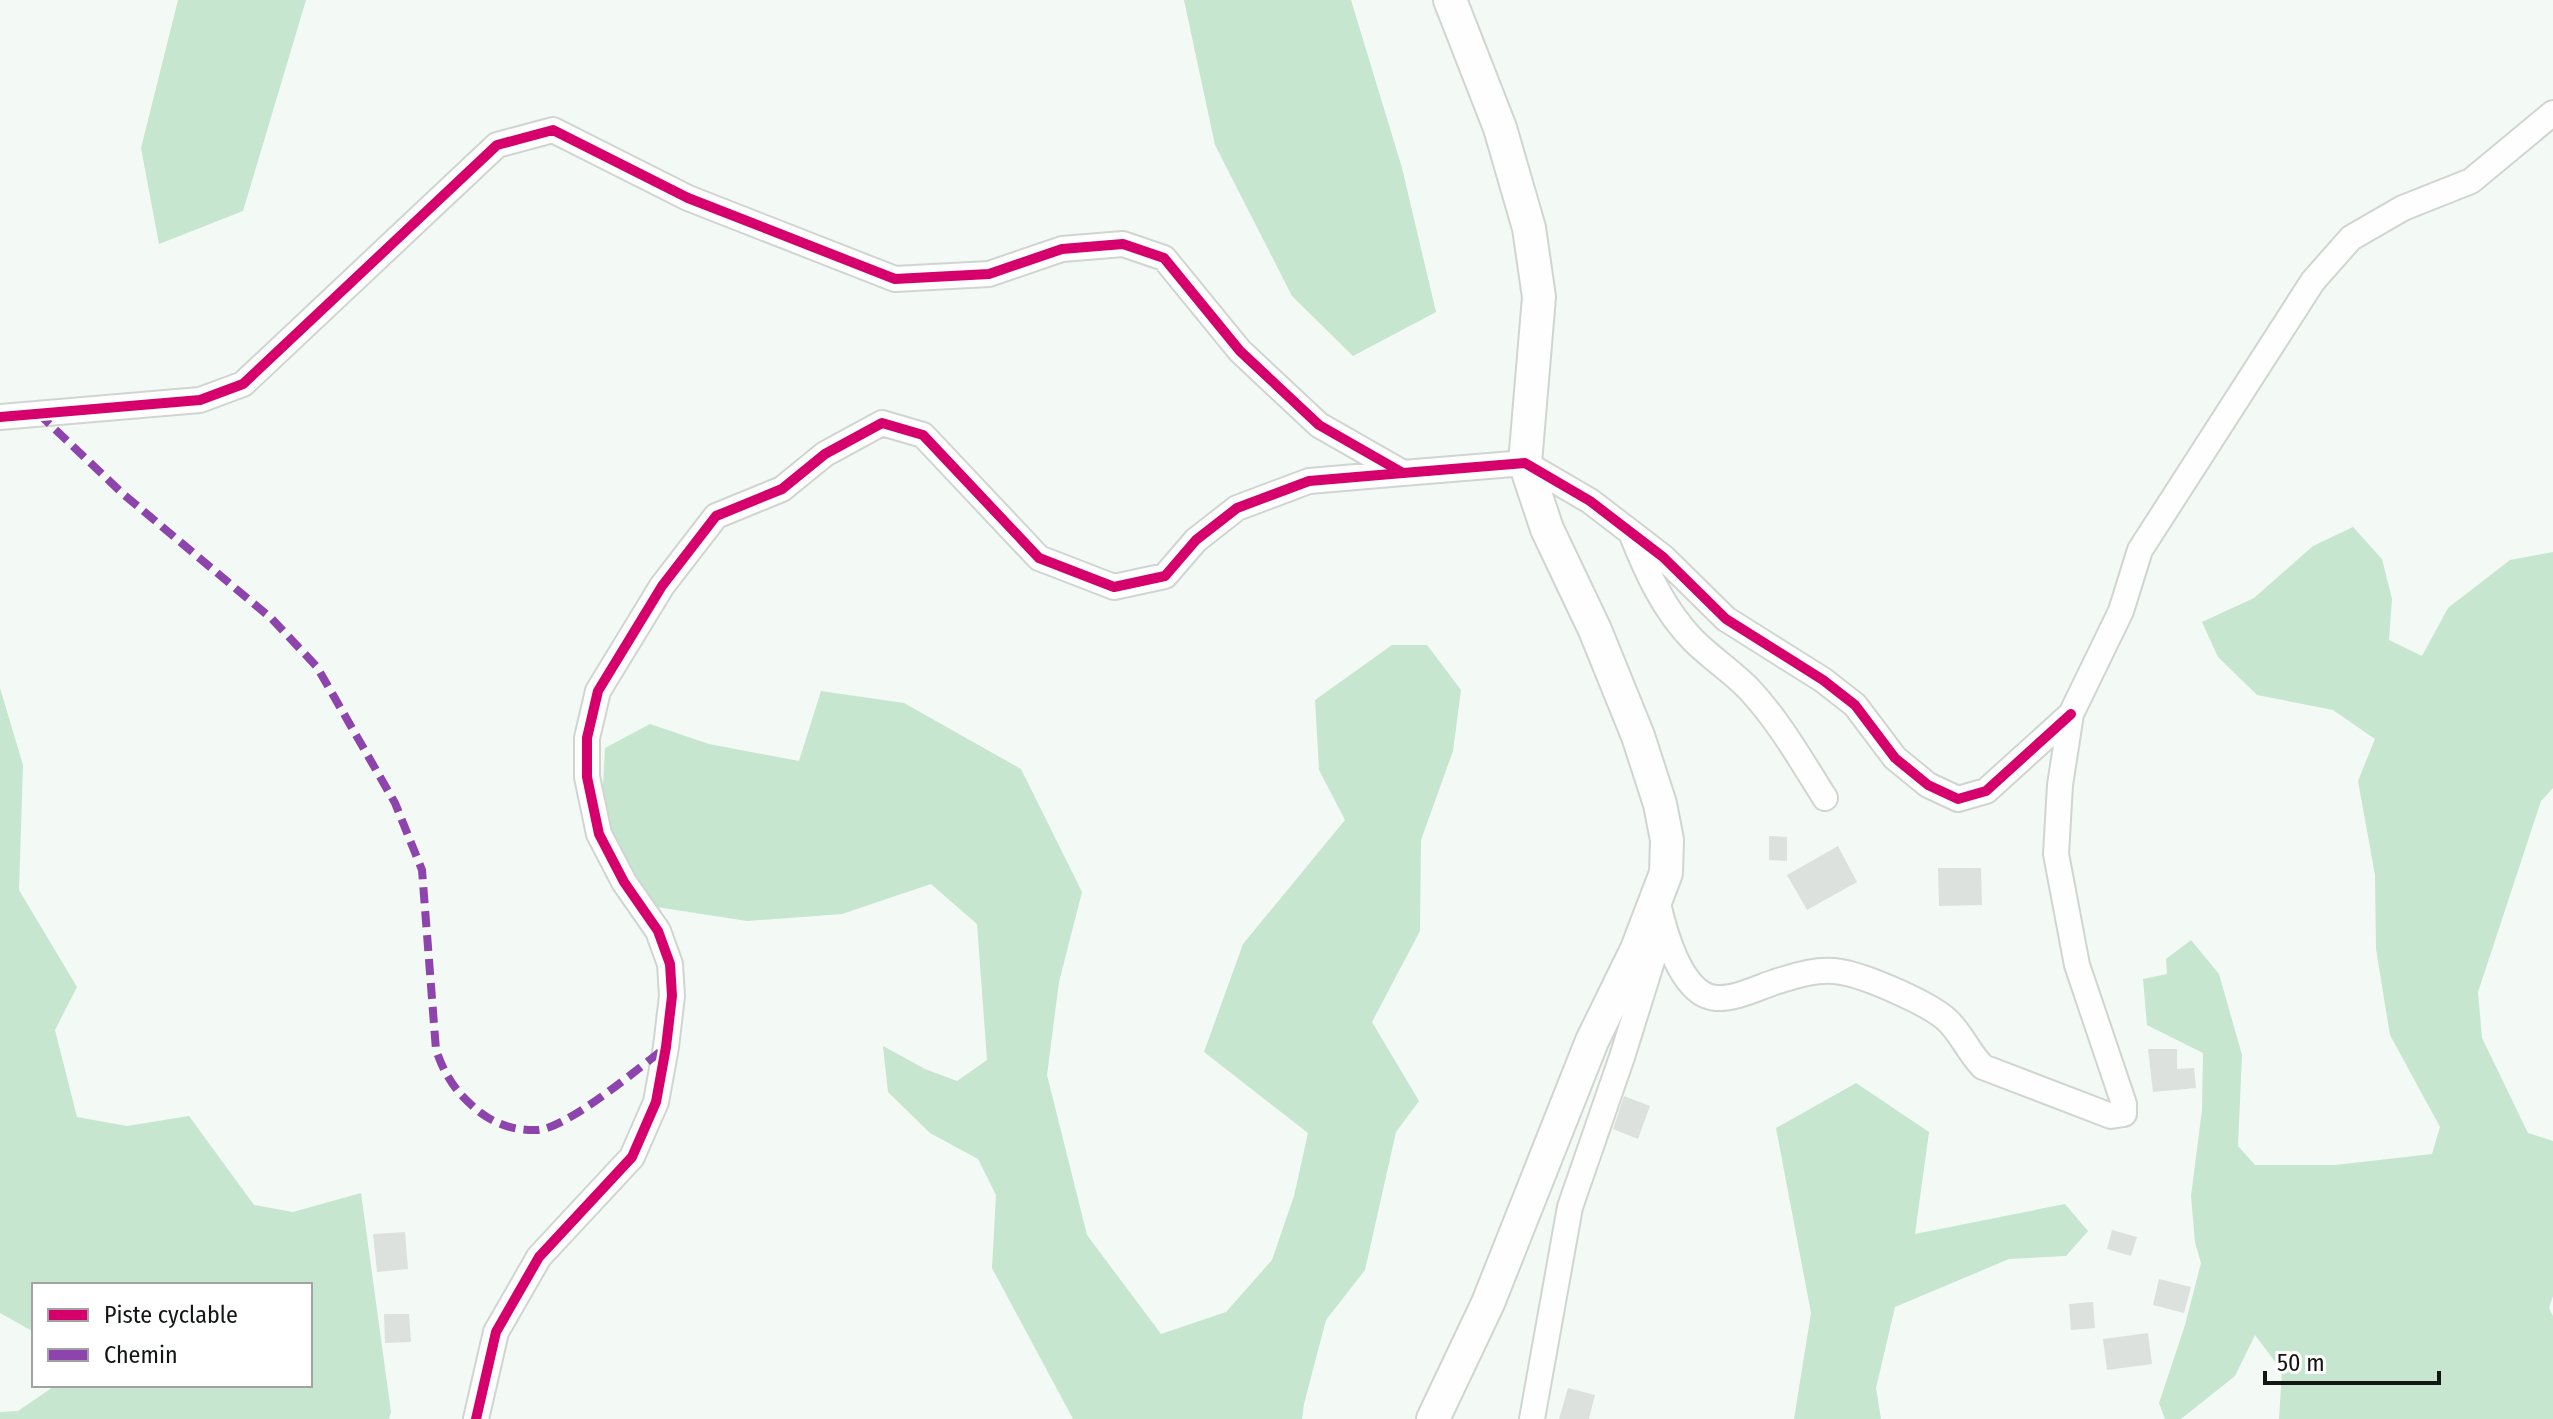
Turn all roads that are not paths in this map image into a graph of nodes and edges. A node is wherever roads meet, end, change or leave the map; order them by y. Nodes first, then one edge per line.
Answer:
1 (1450, 0) edge
2 (2553, 113) edge
3 (0, 417) edge
4 (1525, 463) junction
5 (1403, 473) junction
6 (1631, 532) junction
7 (2071, 714) junction
8 (1825, 798) dead end
9 (1660, 912) junction
10 (476, 1419) edge
11 (1433, 1419) edge
12 (1532, 1419) edge

1 - 4 street
2 - 7 street
3 - 5 street
4 - 5 street
4 - 6 street
4 - 9 street
5 - 10 street
6 - 7 street
6 - 8 street
7 - 9 street
9 - 11 street
9 - 12 street

